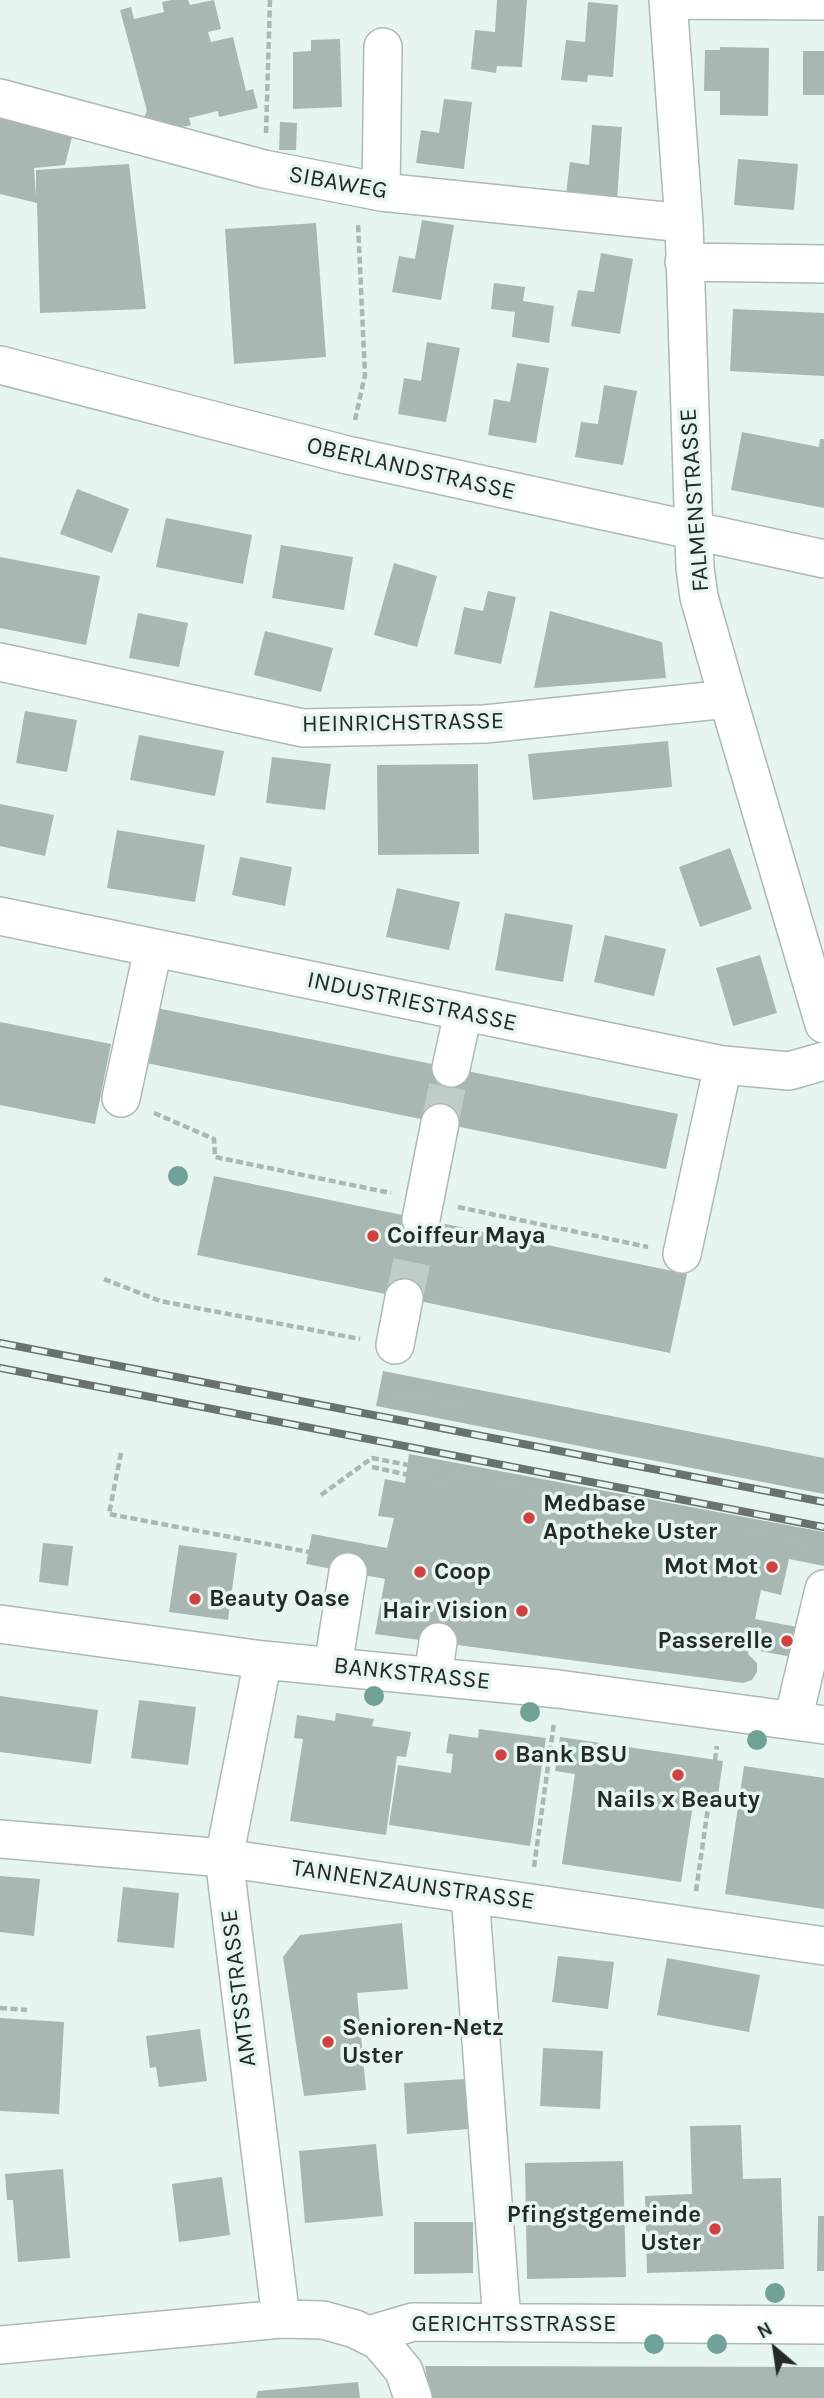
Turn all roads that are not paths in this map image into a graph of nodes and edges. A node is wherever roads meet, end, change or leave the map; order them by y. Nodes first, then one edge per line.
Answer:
1 (668, 0) edge
2 (824, 1) edge
3 (383, 47) dead end
4 (0, 98) edge
5 (370, 190) junction
6 (684, 223) junction
7 (684, 262) junction
8 (824, 264) edge
9 (0, 365) edge
10 (692, 533) junction
11 (824, 559) edge
12 (0, 662) edge
13 (728, 699) junction
14 (0, 916) edge
15 (153, 949) junction
16 (463, 1013) junction
17 (824, 1024) edge
18 (824, 1061) edge
19 (723, 1065) junction
20 (451, 1068) tunnel mouth
21 (121, 1098) dead end
22 (440, 1122) tunnel mouth
23 (421, 1219) tunnel mouth
24 (682, 1254) dead end
25 (404, 1298) tunnel mouth
26 (395, 1345) dead end
27 (348, 1572) dead end
28 (824, 1589) edge
29 (0, 1624) edge
30 (263, 1660) junction
31 (333, 1666) junction
32 (814, 1718) edge
33 (0, 1839) edge
34 (224, 1858) junction
35 (470, 1894) junction
36 (824, 1946) edge
37 (281, 2319) junction
38 (502, 2322) junction
39 (824, 2325) edge
40 (369, 2335) junction
41 (0, 2345) edge
42 (413, 2398) edge

1 - 2 street
1 - 6 street, FALMENSTRASSE
3 - 5 street
4 - 5 street, SIBAWEG
5 - 6 street, SIBAWEG
6 - 7 street, FALMENSTRASSE
7 - 8 street
7 - 10 street, FALMENSTRASSE
9 - 10 street, OBERLANDSTRASSE
10 - 11 street, OBERLANDSTRASSE
10 - 13 street, FALMENSTRASSE
12 - 13 street, HEINRICHSTRASSE
13 - 17 street, FALMENSTRASSE
14 - 15 street, INDUSTRIESTRASSE
15 - 16 street, INDUSTRIESTRASSE
15 - 21 street
16 - 19 street, INDUSTRIESTRASSE
16 - 20 street
18 - 19 street, INDUSTRIESTRASSE
19 - 24 street
22 - 23 street
25 - 26 street
27 - 31 street
28 - 32 street
29 - 30 street, BANKSTRASSE
30 - 31 street, BANKSTRASSE
30 - 34 street, AMTSSTRASSE
31 - 32 street, BANKSTRASSE
33 - 34 street, TANNENZAUNSTRASSE
34 - 35 street, TANNENZAUNSTRASSE
34 - 37 street, AMTSSTRASSE
35 - 36 street, TANNENZAUNSTRASSE
35 - 38 street
37 - 40 street
37 - 41 street
38 - 39 street, GERICHTSSTRASSE
38 - 40 street, GERICHTSSTRASSE
40 - 42 street

